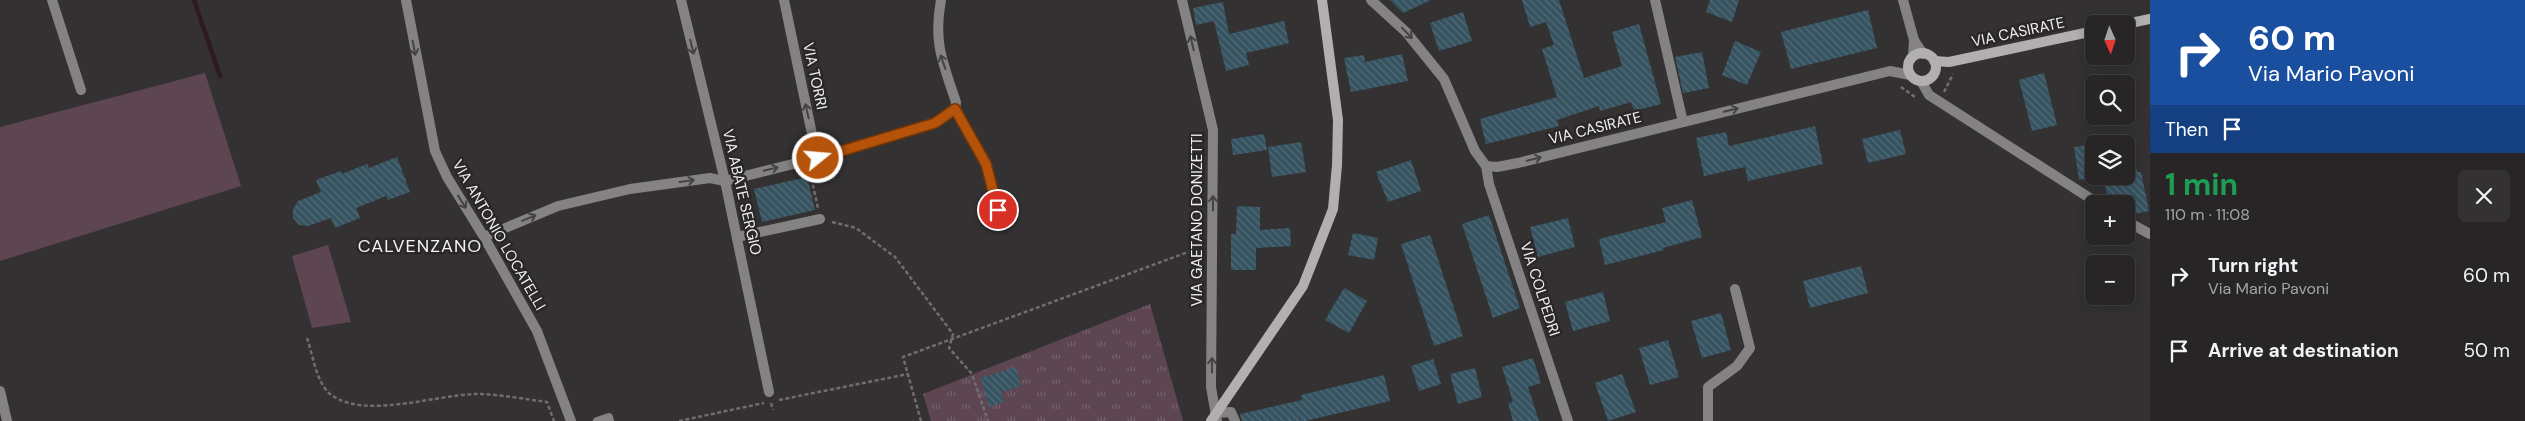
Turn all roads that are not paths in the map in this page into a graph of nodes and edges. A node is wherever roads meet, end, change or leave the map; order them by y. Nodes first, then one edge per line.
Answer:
1 (52, 0) edge
2 (406, 0) edge
3 (681, 0) edge
4 (784, 0) edge
5 (942, 0) edge
6 (1182, 0) edge
7 (1322, 0) edge
8 (1371, 0) edge
9 (1655, 0) edge
10 (1904, 0) edge
11 (2150, 19) edge
12 (2135, 22) edge
13 (2085, 33) edge
14 (1918, 55) junction
15 (1930, 72) junction
16 (1910, 75) junction
17 (81, 90) dead end
18 (955, 109) junction
19 (1683, 122) junction
20 (812, 159) junction
21 (1486, 166) junction
22 (725, 180) junction
23 (2085, 195) edge
24 (998, 210) dead end
25 (820, 219) road end
26 (2135, 226) edge
27 (2150, 234) edge
28 (484, 237) junction
29 (737, 237) junction
30 (1735, 289) dead end
31 (0, 391) edge
32 (769, 392) dead end
33 (1215, 418) edge
34 (7, 421) edge
35 (571, 421) edge
36 (597, 421) edge
37 (610, 421) edge
38 (1235, 421) edge
39 (1568, 421) edge
40 (1708, 421) edge

1 - 17 street
2 -> 28 street, VIA ANTONIO LOCATELLI
3 -> 22 street, VIA ABATE SERGIO
20 -> 4 street, VIA TORRI
18 -> 5 street
33 -> 6 street, VIA GAETANO DONIZETTI
7 - 33 main road
8 -> 21 street
9 - 19 street
10 - 14 street
11 - 12 main road
13 - 15 main road, VIA CASIRATE
14 - 15 main road, VIA CASIRATE
14 - 16 main road
15 - 16 main road, VIA CASIRATE
15 - 23 street
19 -> 16 street, VIA CASIRATE
18 - 20 street
18 - 24 street
21 -> 19 street, VIA CASIRATE
22 -> 20 street
21 - 39 street, VIA COLPEDRI
28 -> 22 street
22 - 29 street, VIA ABATE SERGIO
25 - 29 street
26 - 27 street
28 - 35 street, VIA ANTONIO LOCATELLI
29 - 32 street, VIA ABATE SERGIO
30 - 40 street
31 - 34 street
33 - 38 street
36 - 37 lane

